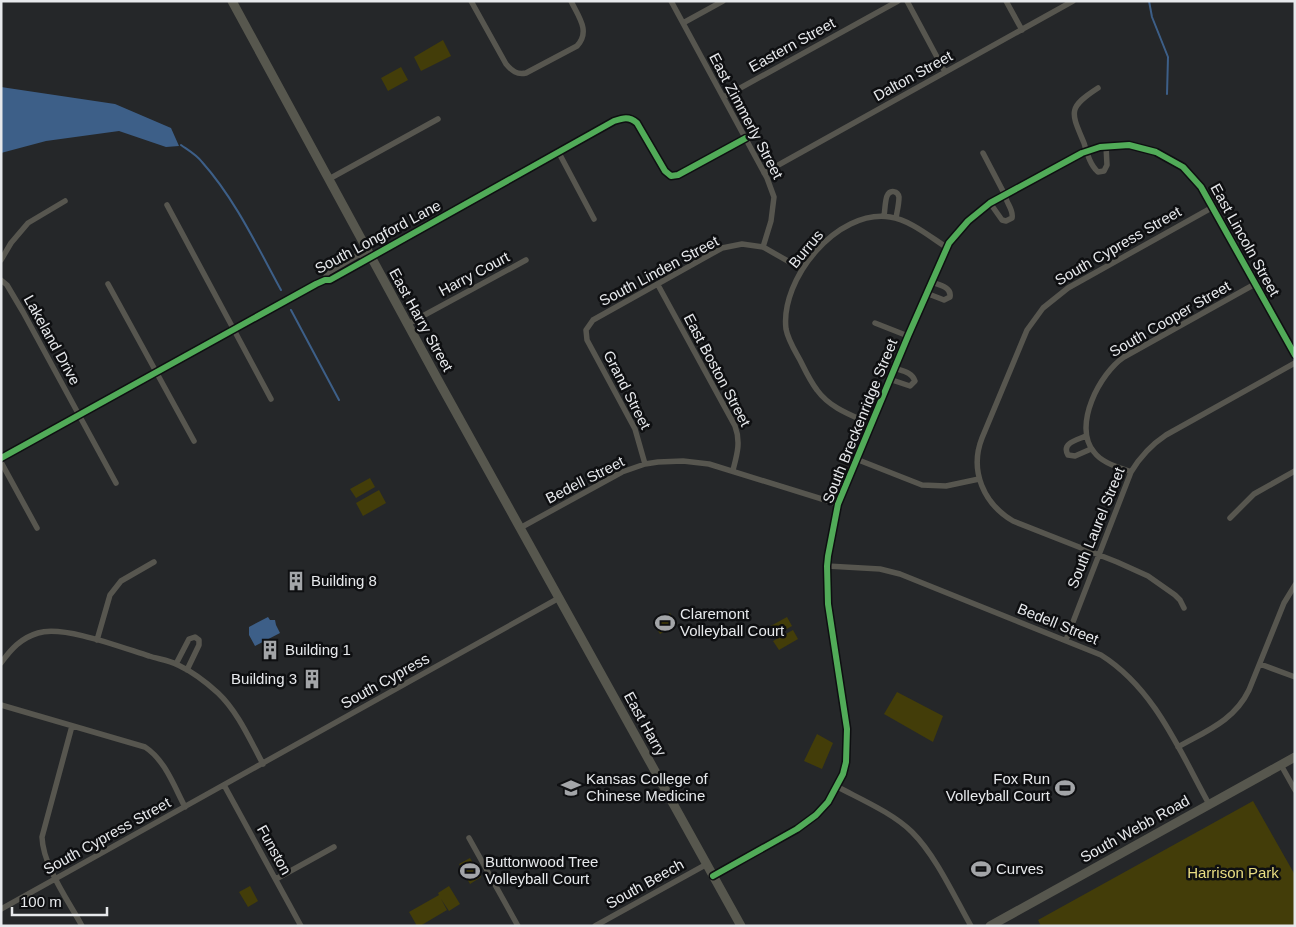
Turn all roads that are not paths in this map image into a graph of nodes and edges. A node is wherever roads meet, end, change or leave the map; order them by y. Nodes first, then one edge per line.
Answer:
1 (232, 1) edge
2 (471, 1) edge
3 (571, 1) edge
4 (671, 1) edge
5 (723, 1) edge
6 (898, 1) edge
7 (907, 1) edge
8 (1006, 1) edge
9 (1073, 1) edge
10 (683, 23) junction
11 (1022, 30) junction
12 (945, 72) junction
13 (1098, 88) dead end
14 (724, 97) junction
15 (438, 119) dead end
16 (746, 138) junction
17 (1106, 146) junction
18 (1087, 151) junction
19 (1156, 152) joint
20 (559, 153) junction
21 (983, 153) dead end
22 (764, 173) junction
23 (329, 179) junction
24 (1005, 195) junction
25 (64, 201) dead end
26 (990, 203) junction
27 (166, 205) dead end
28 (1213, 207) junction
29 (884, 216) junction
30 (896, 218) junction
31 (594, 219) dead end
32 (763, 247) junction
33 (946, 247) junction
34 (371, 257) junction
35 (1, 260) edge
36 (526, 260) dead end
37 (802, 268) junction
38 (1, 280) edge
39 (931, 282) junction
40 (108, 284) dead end
41 (658, 284) junction
42 (1255, 284) junction
43 (926, 293) junction
44 (874, 323) dead end
45 (408, 324) junction
46 (588, 328) joint
47 (234, 330) junction
48 (908, 336) junction
49 (1295, 355) edge
50 (1295, 363) edge
51 (894, 368) junction
52 (156, 372) junction
53 (889, 379) junction
54 (271, 399) dead end
55 (79, 415) junction
56 (871, 424) junction
57 (1086, 436) junction
58 (194, 441) dead end
59 (1091, 449) junction
60 (1, 458) edge
61 (856, 459) junction
62 (1, 462) edge
63 (645, 464) junction
64 (733, 470) junction
65 (1295, 471) edge
66 (1131, 472) junction
67 (979, 479) junction
68 (116, 483) dead end
69 (838, 504) junction
70 (1230, 518) dead end
71 (37, 528) dead end
72 (520, 528) junction
73 (1099, 555) junction
74 (154, 562) dead end
75 (827, 566) junction
76 (1295, 585) edge
77 (559, 598) junction
78 (1184, 608) dead end
79 (97, 640) junction
80 (1066, 640) junction
81 (1, 663) edge
82 (176, 664) junction
83 (1260, 664) junction
84 (187, 670) junction
85 (1295, 677) edge
86 (1, 705) edge
87 (72, 726) junction
88 (1178, 747) junction
89 (1295, 757) edge
90 (263, 764) junction
91 (1281, 765) junction
92 (224, 785) junction
93 (836, 786) junction
94 (1295, 790) edge
95 (1209, 804) junction
96 (185, 807) junction
97 (469, 838) dead end
98 (334, 847) dead end
99 (707, 864) junction
100 (713, 876) junction
101 (56, 879) junction
102 (276, 879) junction
103 (1, 909) edge
104 (82, 926) edge
105 (301, 926) edge
106 (518, 926) edge
107 (595, 926) edge
108 (741, 926) edge
109 (971, 926) edge
110 (990, 926) edge

1 - 23 main road, East Harry Street
2 - 3 street
4 - 10 street, East Zimmerly Street
5 - 10 street
6 - 14 street, Eastern Street
7 - 12 street
8 - 11 street
9 - 11 street, Dalton Street
10 - 14 street, East Zimmerly Street
11 - 12 street, Dalton Street
12 - 22 street, Dalton Street
13 - 18 street
14 - 16 street, East Zimmerly Street
15 - 23 street
16 - 20 street, South Longford Lane
16 - 22 street, East Zimmerly Street
17 - 18 street, South Breckenridge Street
17 - 18 street
17 - 19 street, South Breckenridge Street
18 - 24 street, South Breckenridge Street
19 - 28 street, East Lincoln Street
20 - 31 street
20 - 34 street, South Longford Lane
21 - 24 street
22 - 32 street, East Zimmerly Street
23 - 34 main road, East Harry Street
24 - 26 street, South Breckenridge Street
24 - 26 street
25 - 35 street
26 - 33 street, South Breckenridge Street
27 - 47 street
28 - 42 street, East Lincoln Street
28 - 67 street, South Cypress Street
29 - 30 street, Burrus
29 - 30 street
29 - 37 street, Burrus
30 - 33 street, Burrus
32 - 37 street, South Linden Street
32 - 41 street, South Linden Street
33 - 39 street, South Breckenridge Street
34 - 45 main road, East Harry Street
34 - 47 street, South Longford Lane
36 - 45 street, Harry Court
37 - 56 street, Burrus
38 - 55 street, Lakeland Drive
39 - 43 street, South Breckenridge Street
39 - 43 street
40 - 52 street
41 - 46 street, South Linden Street
41 - 64 street, East Boston Street
42 - 49 street, East Lincoln Street
42 - 57 street, South Cooper Street
43 - 48 street, South Breckenridge Street
44 - 48 street
45 - 72 main road, East Harry Street
46 - 63 street, Grand Street
47 - 52 street, South Longford Lane
47 - 54 street
48 - 51 street, South Breckenridge Street
50 - 66 street, South Laurel Street
51 - 53 street, South Breckenridge Street
51 - 53 street
52 - 55 street, South Longford Lane
52 - 58 street
53 - 56 street, South Breckenridge Street
55 - 60 street, South Longford Lane
55 - 68 street, Lakeland Drive
56 - 61 street, South Breckenridge Street
57 - 59 street, South Cooper Street
57 - 59 street
59 - 66 street
61 - 67 street
61 - 69 street, South Breckenridge Street
62 - 71 street
63 - 64 street, Bedell Street
63 - 72 street, Bedell Street
64 - 69 street, Bedell Street
65 - 70 street
66 - 73 street, South Laurel Street
67 - 73 street
69 - 75 street, South Breckenridge Street
72 - 77 main road, East Harry Street
73 - 78 street
73 - 80 street, South Laurel Street
74 - 79 street
75 - 80 street, Bedell Street
75 - 93 street, South Breckenridge Street
76 - 83 street
77 - 90 street, South Cypress
77 - 99 main road, East Harry
79 - 81 street
79 - 82 street
80 - 88 street, Bedell Street
82 - 84 street
82 - 84 street
83 - 85 street
83 - 88 street
84 - 90 street
86 - 87 street
87 - 96 street
87 - 101 street
88 - 95 street, Bedell Street
89 - 91 main road, South Webb Road
90 - 92 street, South Cypress
91 - 94 street
91 - 95 main road, South Webb Road
92 - 96 street, South Cypress Street
92 - 102 street, Funston
93 - 100 street, South Breckenridge Street
93 - 109 street
95 - 110 main road, South Webb Road
96 - 101 street, South Cypress Street
97 - 106 street
98 - 102 street
99 - 100 main road
99 - 107 street, South Beech
100 - 108 main road
101 - 103 street, South Cypress Street
101 - 104 street
102 - 105 street, Funston

